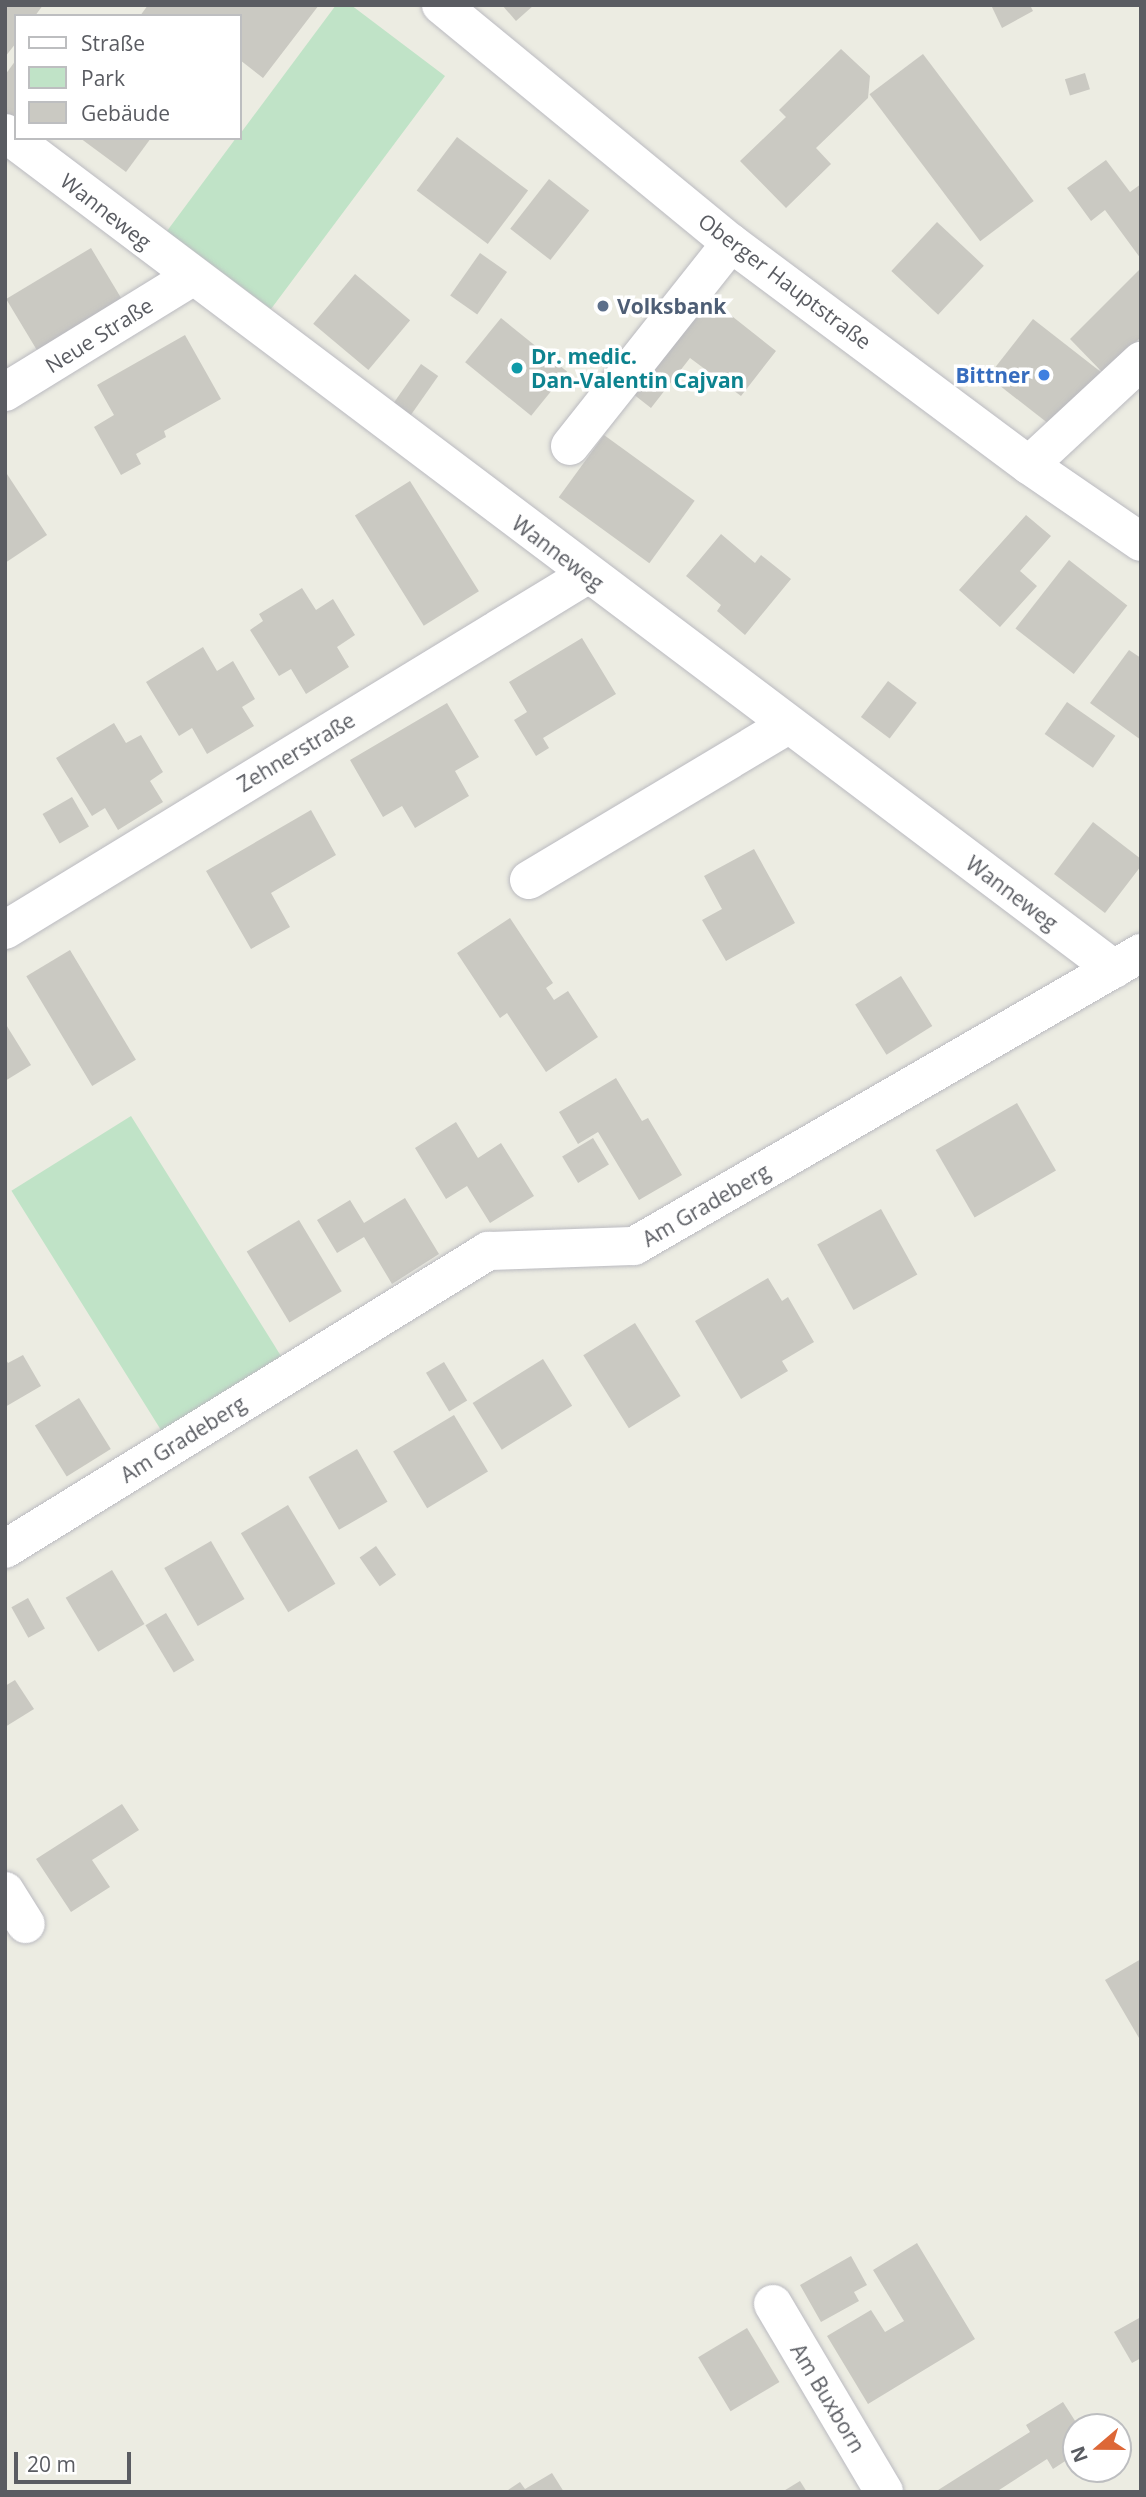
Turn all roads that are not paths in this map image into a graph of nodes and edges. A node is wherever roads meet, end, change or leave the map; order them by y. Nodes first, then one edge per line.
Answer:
1 (441, 5) edge
2 (14, 140) edge
3 (731, 243) junction
4 (192, 277) junction
5 (1141, 361) edge
6 (5, 392) edge
7 (570, 446) dead end
8 (1029, 465) junction
9 (1141, 542) edge
10 (587, 575) junction
11 (788, 725) junction
12 (528, 880) dead end
13 (5, 930) edge
14 (1127, 961) edge
15 (5, 1549) edge
16 (5, 1891) edge
17 (26, 1924) dead end
18 (773, 2304) dead end
19 (884, 2492) edge

1 - 3 street, Oberger Hauptstraße
2 - 4 street, Wanneweg
3 - 7 street
3 - 8 street, Oberger Hauptstraße
4 - 6 street, Neue Straße
4 - 10 street, Wanneweg
5 - 8 street
8 - 9 street, Oberger Hauptstraße
10 - 11 street, Wanneweg
10 - 13 street, Zehnerstraße
11 - 12 street
11 - 14 street, Wanneweg
14 - 15 street, Am Gradeberg
16 - 17 street
18 - 19 street, Am Buxborn

